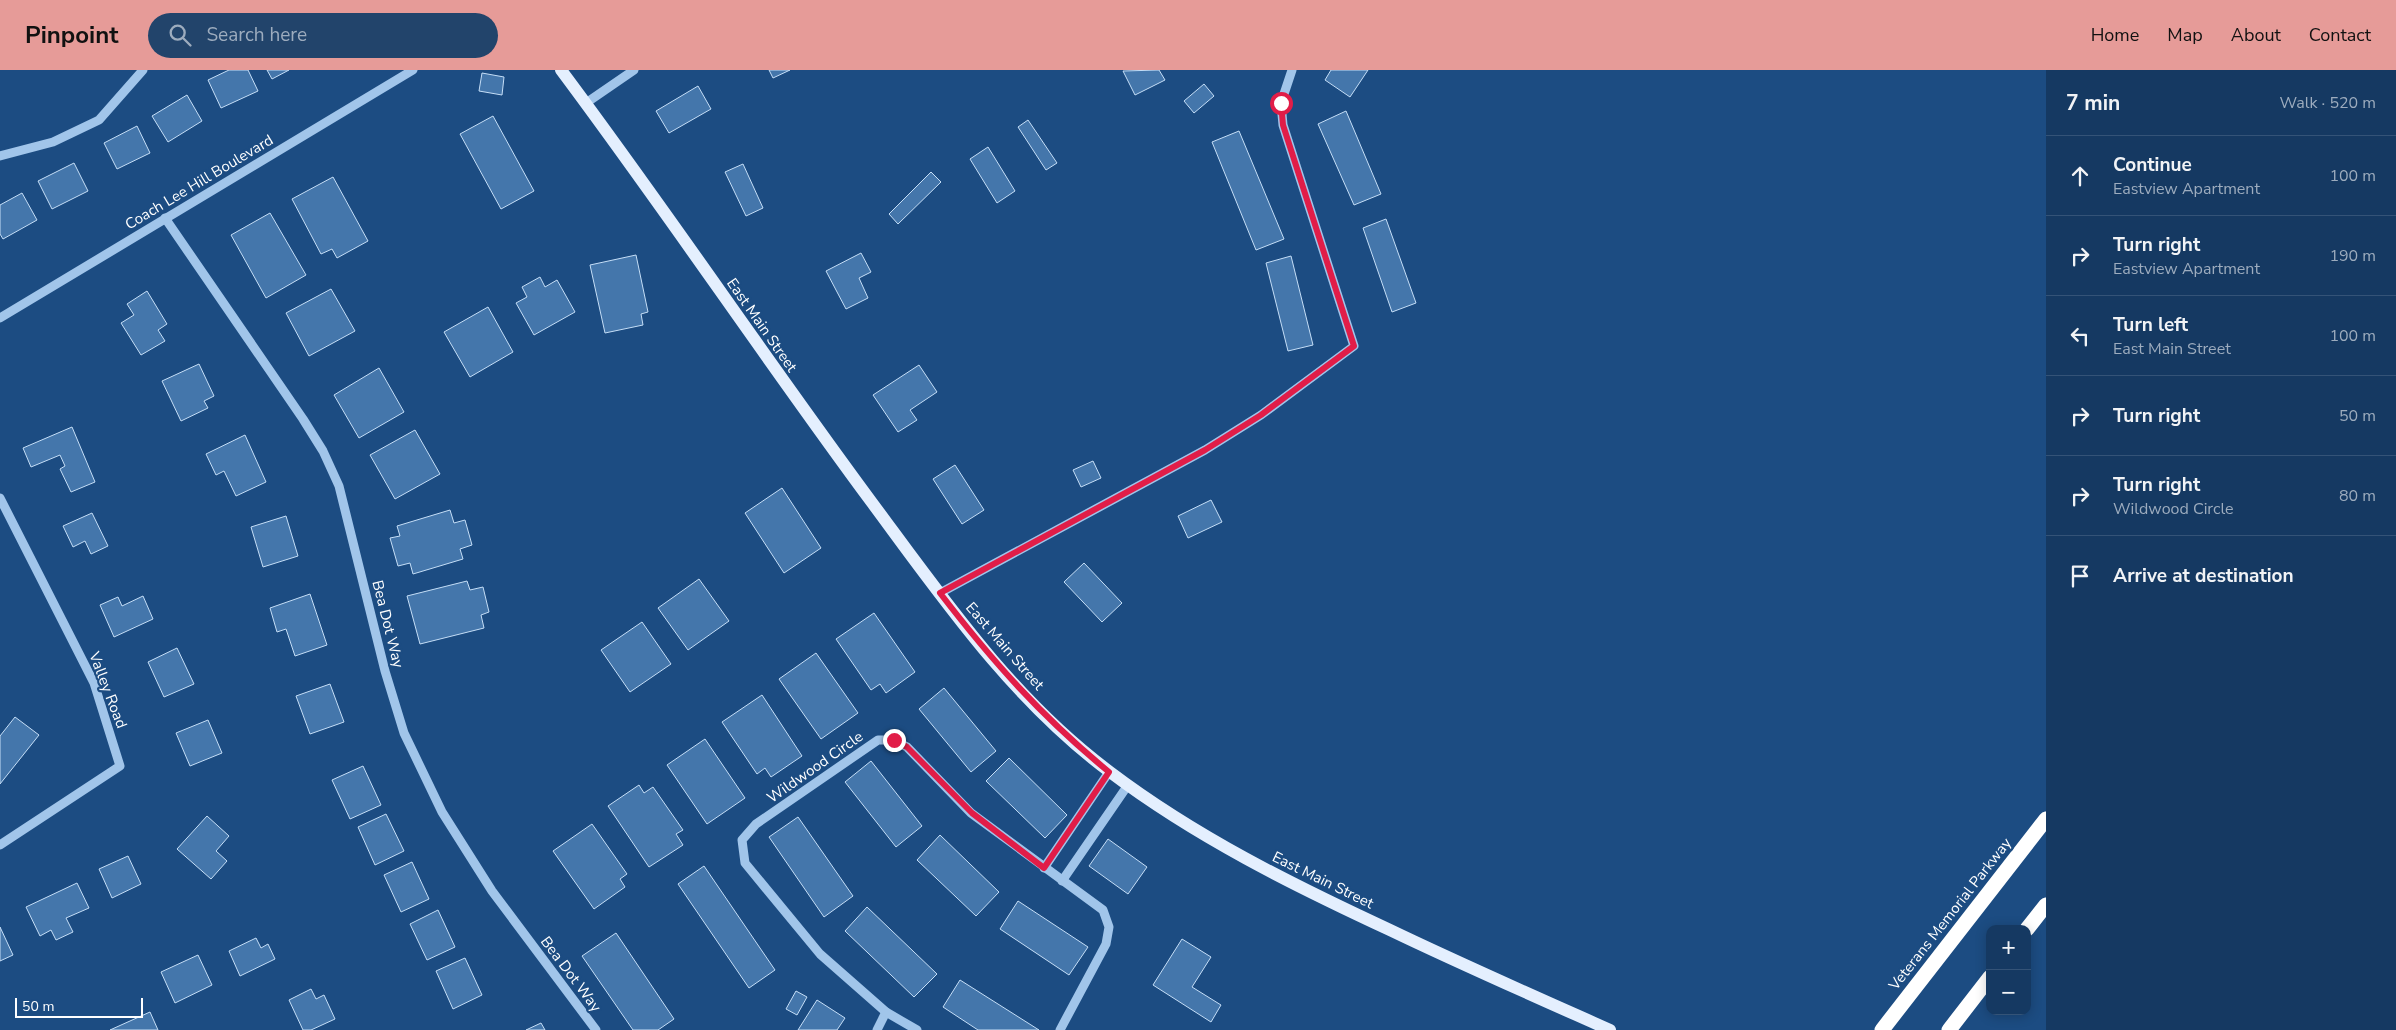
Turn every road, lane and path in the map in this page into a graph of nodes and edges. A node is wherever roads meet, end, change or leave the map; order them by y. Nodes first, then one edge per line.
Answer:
1 (143, 70) edge
2 (413, 70) edge
3 (562, 70) edge
4 (634, 70) edge
5 (1292, 70) edge
6 (586, 103) junction
7 (0, 156) edge
8 (165, 218) junction
9 (0, 318) edge
10 (0, 498) edge
11 (940, 593) junction
12 (1109, 772) junction
13 (1128, 785) junction
14 (2046, 819) edge
15 (0, 844) edge
16 (1044, 868) junction
17 (1062, 881) junction
18 (2046, 905) edge
19 (2030, 925) edge
20 (1986, 982) edge
21 (886, 1012) junction
22 (1892, 1017) junction
23 (596, 1030) edge
24 (877, 1030) edge
25 (917, 1030) edge
26 (1060, 1030) edge
27 (1610, 1030) edge
28 (1874, 1030) edge
29 (1882, 1030) edge
30 (1948, 1030) edge

1 - 7 street
2 - 8 street, Coach Lee Hill Boulevard
3 - 6 main road, East Main Street
4 - 6 street
5 - 11 street
6 - 11 main road, East Main Street
8 - 9 street, Coach Lee Hill Boulevard
8 - 23 street, Bea Dot Way
10 - 15 street, Valley Road
11 - 12 main road, East Main Street
12 - 13 main road, East Main Street
12 - 16 street
13 - 17 street
13 - 27 main road, East Main Street
14 - 22 highway, Veterans Memorial Parkway
16 - 17 street, Wildwood Circle
16 - 21 street, Wildwood Circle
17 - 26 street, Wildwood Circle
18 - 19 highway
20 - 30 highway
21 - 24 street
21 - 25 street, Wildwood Circle
22 - 28 highway
22 - 29 highway, Veterans Memorial Parkway

